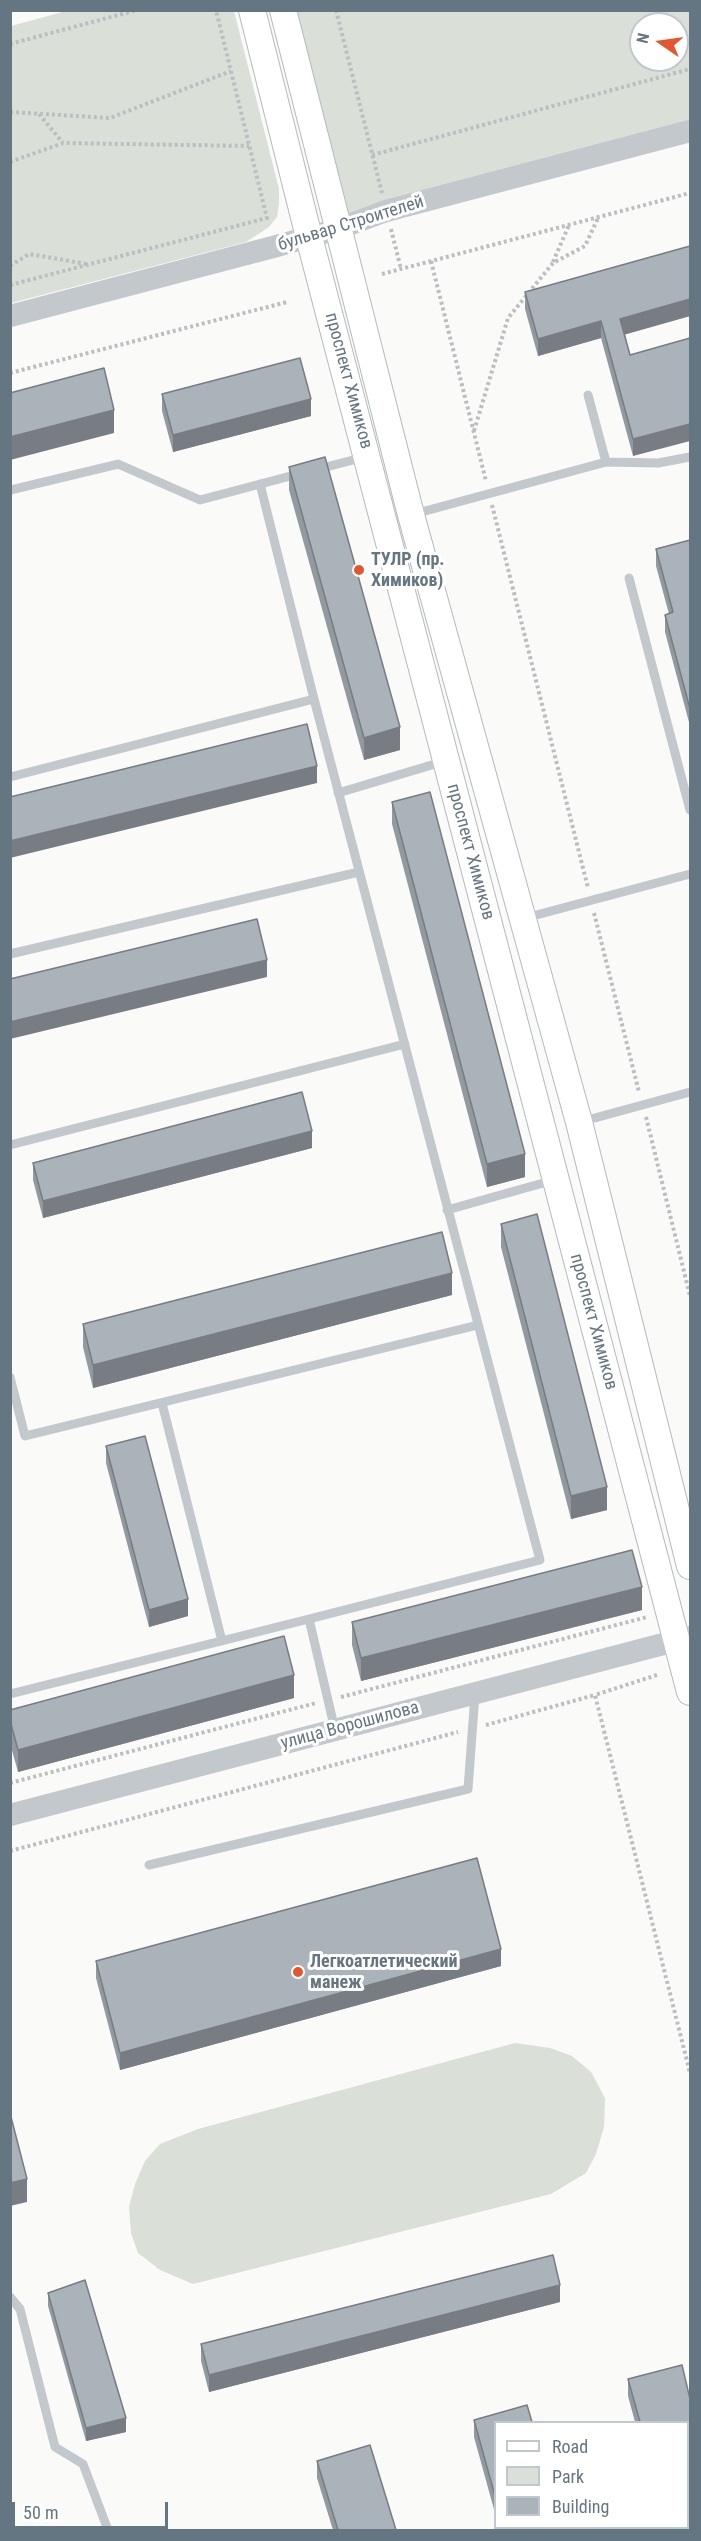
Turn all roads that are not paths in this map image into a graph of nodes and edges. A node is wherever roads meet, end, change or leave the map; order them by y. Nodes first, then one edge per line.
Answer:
1 (252, 10) edge
2 (283, 10) edge
3 (690, 131) edge
4 (338, 229) junction
5 (309, 237) junction
6 (10, 316) edge
7 (588, 395) dead end
8 (368, 456) junction
9 (690, 457) edge
10 (606, 462) junction
11 (260, 484) junction
12 (10, 490) edge
13 (411, 515) junction
14 (628, 578) dead end
15 (314, 699) junction
16 (447, 761) junction
17 (10, 777) edge
18 (338, 792) junction
19 (689, 796) edge
20 (690, 810) edge
21 (359, 872) junction
22 (690, 874) edge
23 (523, 919) junction
24 (10, 954) edge
25 (405, 1044) junction
26 (690, 1092) edge
27 (579, 1122) junction
28 (10, 1145) edge
29 (555, 1179) junction
30 (447, 1210) junction
31 (478, 1325) junction
32 (10, 1377) edge
33 (162, 1403) junction
34 (690, 1566) edge
35 (309, 1619) junction
36 (684, 1639) edge
37 (222, 1641) junction
38 (690, 1692) edge
39 (10, 1694) edge
40 (475, 1694) junction
41 (335, 1730) junction
42 (10, 1815) edge
43 (149, 1865) dead end
44 (10, 2297) edge
45 (108, 2530) edge

1 - 5 main road, проспект Химиков
2 - 4 main road, проспект Химиков
3 - 4 street, бульвар Строителей
4 - 5 street, бульвар Строителей
4 - 13 main road, проспект Химиков
5 - 6 street, бульвар Строителей
5 - 8 main road, проспект Химиков
7 - 10 lane
8 - 11 lane
8 - 16 main road, проспект Химиков
9 - 10 lane
10 - 13 lane
11 - 12 lane
11 - 15 lane
13 - 23 main road, проспект Химиков
14 - 19 lane
15 - 17 lane
15 - 18 lane
16 - 18 lane
16 - 29 main road, проспект Химиков
18 - 21 lane
19 - 20 lane
21 - 24 lane
21 - 25 lane
22 - 23 lane
23 - 27 main road, проспект Химиков
25 - 28 lane
25 - 30 lane
26 - 27 lane
27 - 34 main road, проспект Химиков
29 - 30 lane
29 - 36 main road, проспект Химиков
30 - 31 lane
31 - 33 lane
31 - 35 lane
32 - 33 lane
33 - 37 lane
35 - 37 lane
35 - 41 lane
36 - 38 main road, проспект Химиков
36 - 40 street, улица Ворошилова
37 - 39 lane
40 - 41 street, улица Ворошилова
40 - 43 lane
41 - 42 street, улица Ворошилова
44 - 45 lane

